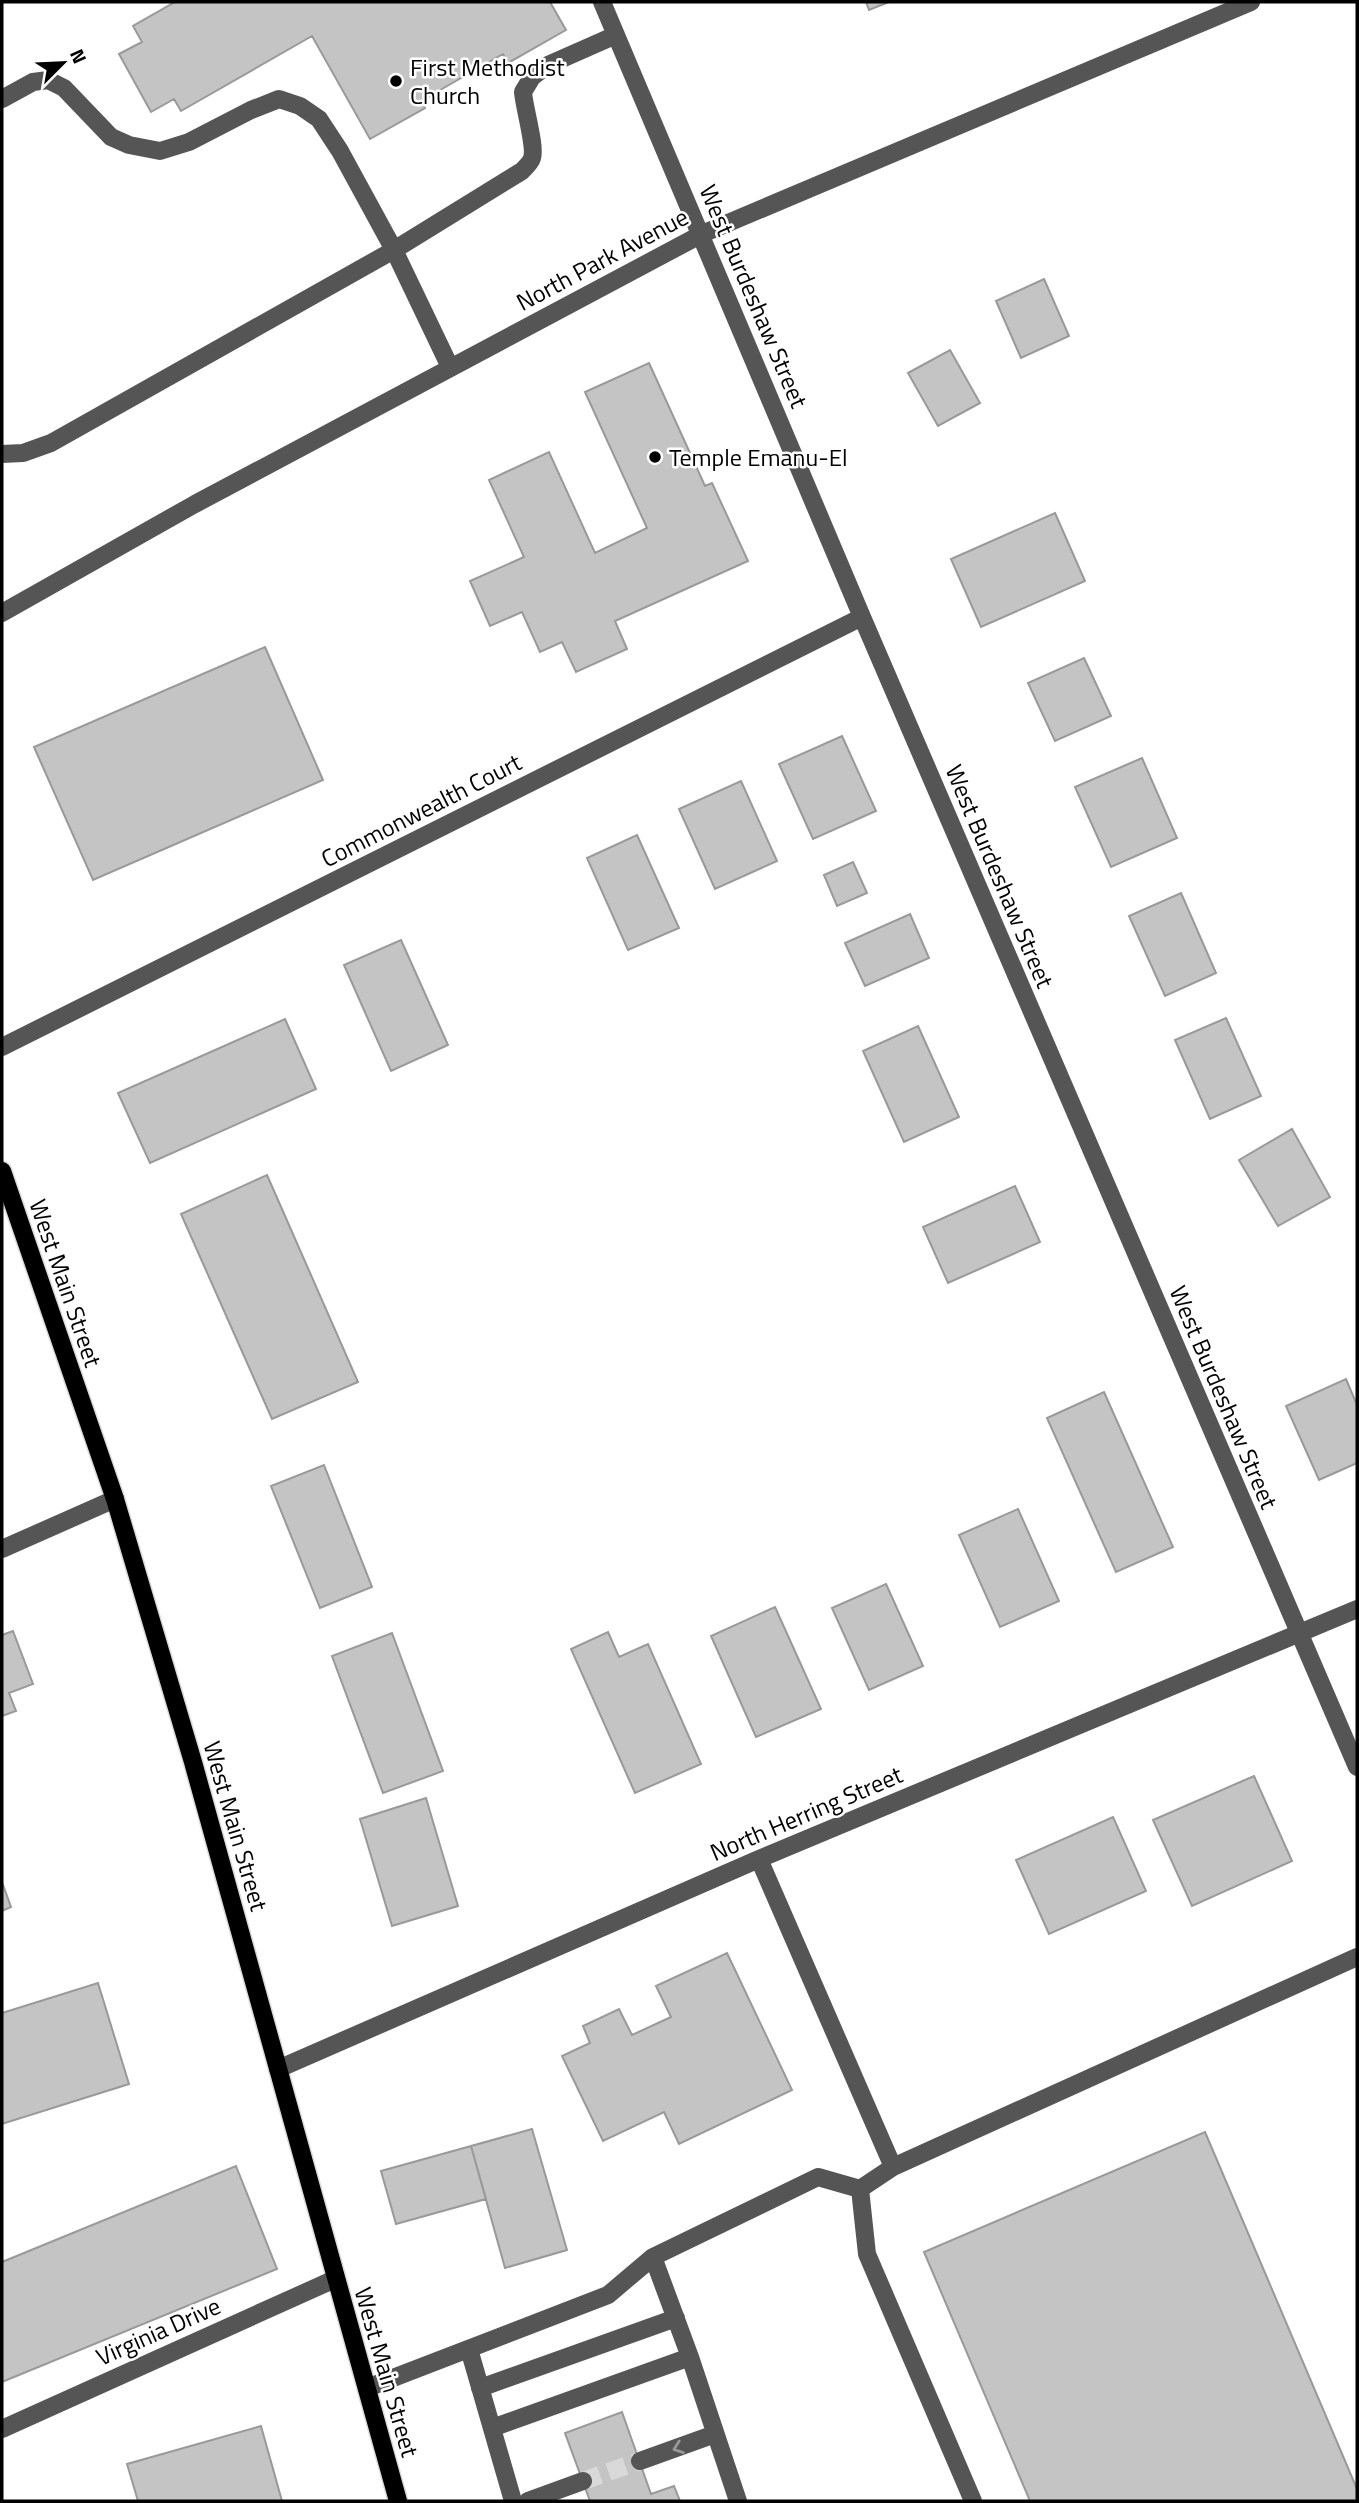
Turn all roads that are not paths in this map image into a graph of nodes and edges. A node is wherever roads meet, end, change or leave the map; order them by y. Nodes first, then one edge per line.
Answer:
1 (602, 2) edge
2 (1251, 2) edge
3 (616, 35) junction
4 (2, 99) edge
5 (702, 234) junction
6 (394, 250) junction
7 (450, 367) junction
8 (2, 454) edge
9 (2, 614) edge
10 (862, 617) junction
11 (2, 1047) edge
12 (2, 1171) edge
13 (115, 1499) junction
14 (2, 1549) edge
15 (1357, 1609) edge
16 (1299, 1633) junction
17 (1357, 1768) edge
18 (758, 1859) junction
19 (1357, 1957) edge
20 (278, 2068) junction
21 (893, 2167) junction
22 (860, 2189) junction
23 (653, 2257) junction
24 (335, 2279) junction
25 (676, 2318) junction
26 (469, 2349) junction
27 (690, 2357) junction
28 (366, 2388) junction
29 (480, 2388) junction
30 (492, 2428) junction
31 (2, 2429) edge
32 (715, 2434) junction
33 (640, 2462) tunnel mouth
34 (583, 2481) tunnel mouth
35 (398, 2501) edge
36 (513, 2501) edge
37 (528, 2501) edge
38 (738, 2501) edge
39 (974, 2501) edge

1 - 3 street, West Burdeshaw Street
2 - 5 street, North Park Avenue
3 - 5 street, West Burdeshaw Street
3 - 6 street
4 - 6 street
5 - 7 street, North Park Avenue
5 - 10 street, West Burdeshaw Street
6 - 7 street
6 - 8 street
7 - 9 street, North Park Avenue
10 - 11 street, Commonwealth Court
10 - 16 street, West Burdeshaw Street
12 - 13 main road, West Main Street
13 - 14 street
13 - 20 main road, West Main Street
15 - 16 street, North Herring Street
16 - 17 street, West Burdeshaw Street
16 - 18 street, North Herring Street
18 - 20 street, North Herring Street
18 - 21 street
19 - 21 street
20 - 24 main road, West Main Street
21 - 22 street
22 - 23 street
22 - 39 street
23 - 25 street
23 - 26 street
24 - 28 main road, West Main Street
24 - 31 street, Virginia Drive
25 - 27 street
25 - 29 street
26 - 28 street
26 - 29 street
27 - 30 street
27 - 32 street
28 - 35 main road, West Main Street
29 - 30 street
30 - 36 street
32 -> 33 street
32 - 38 street
34 - 37 street

